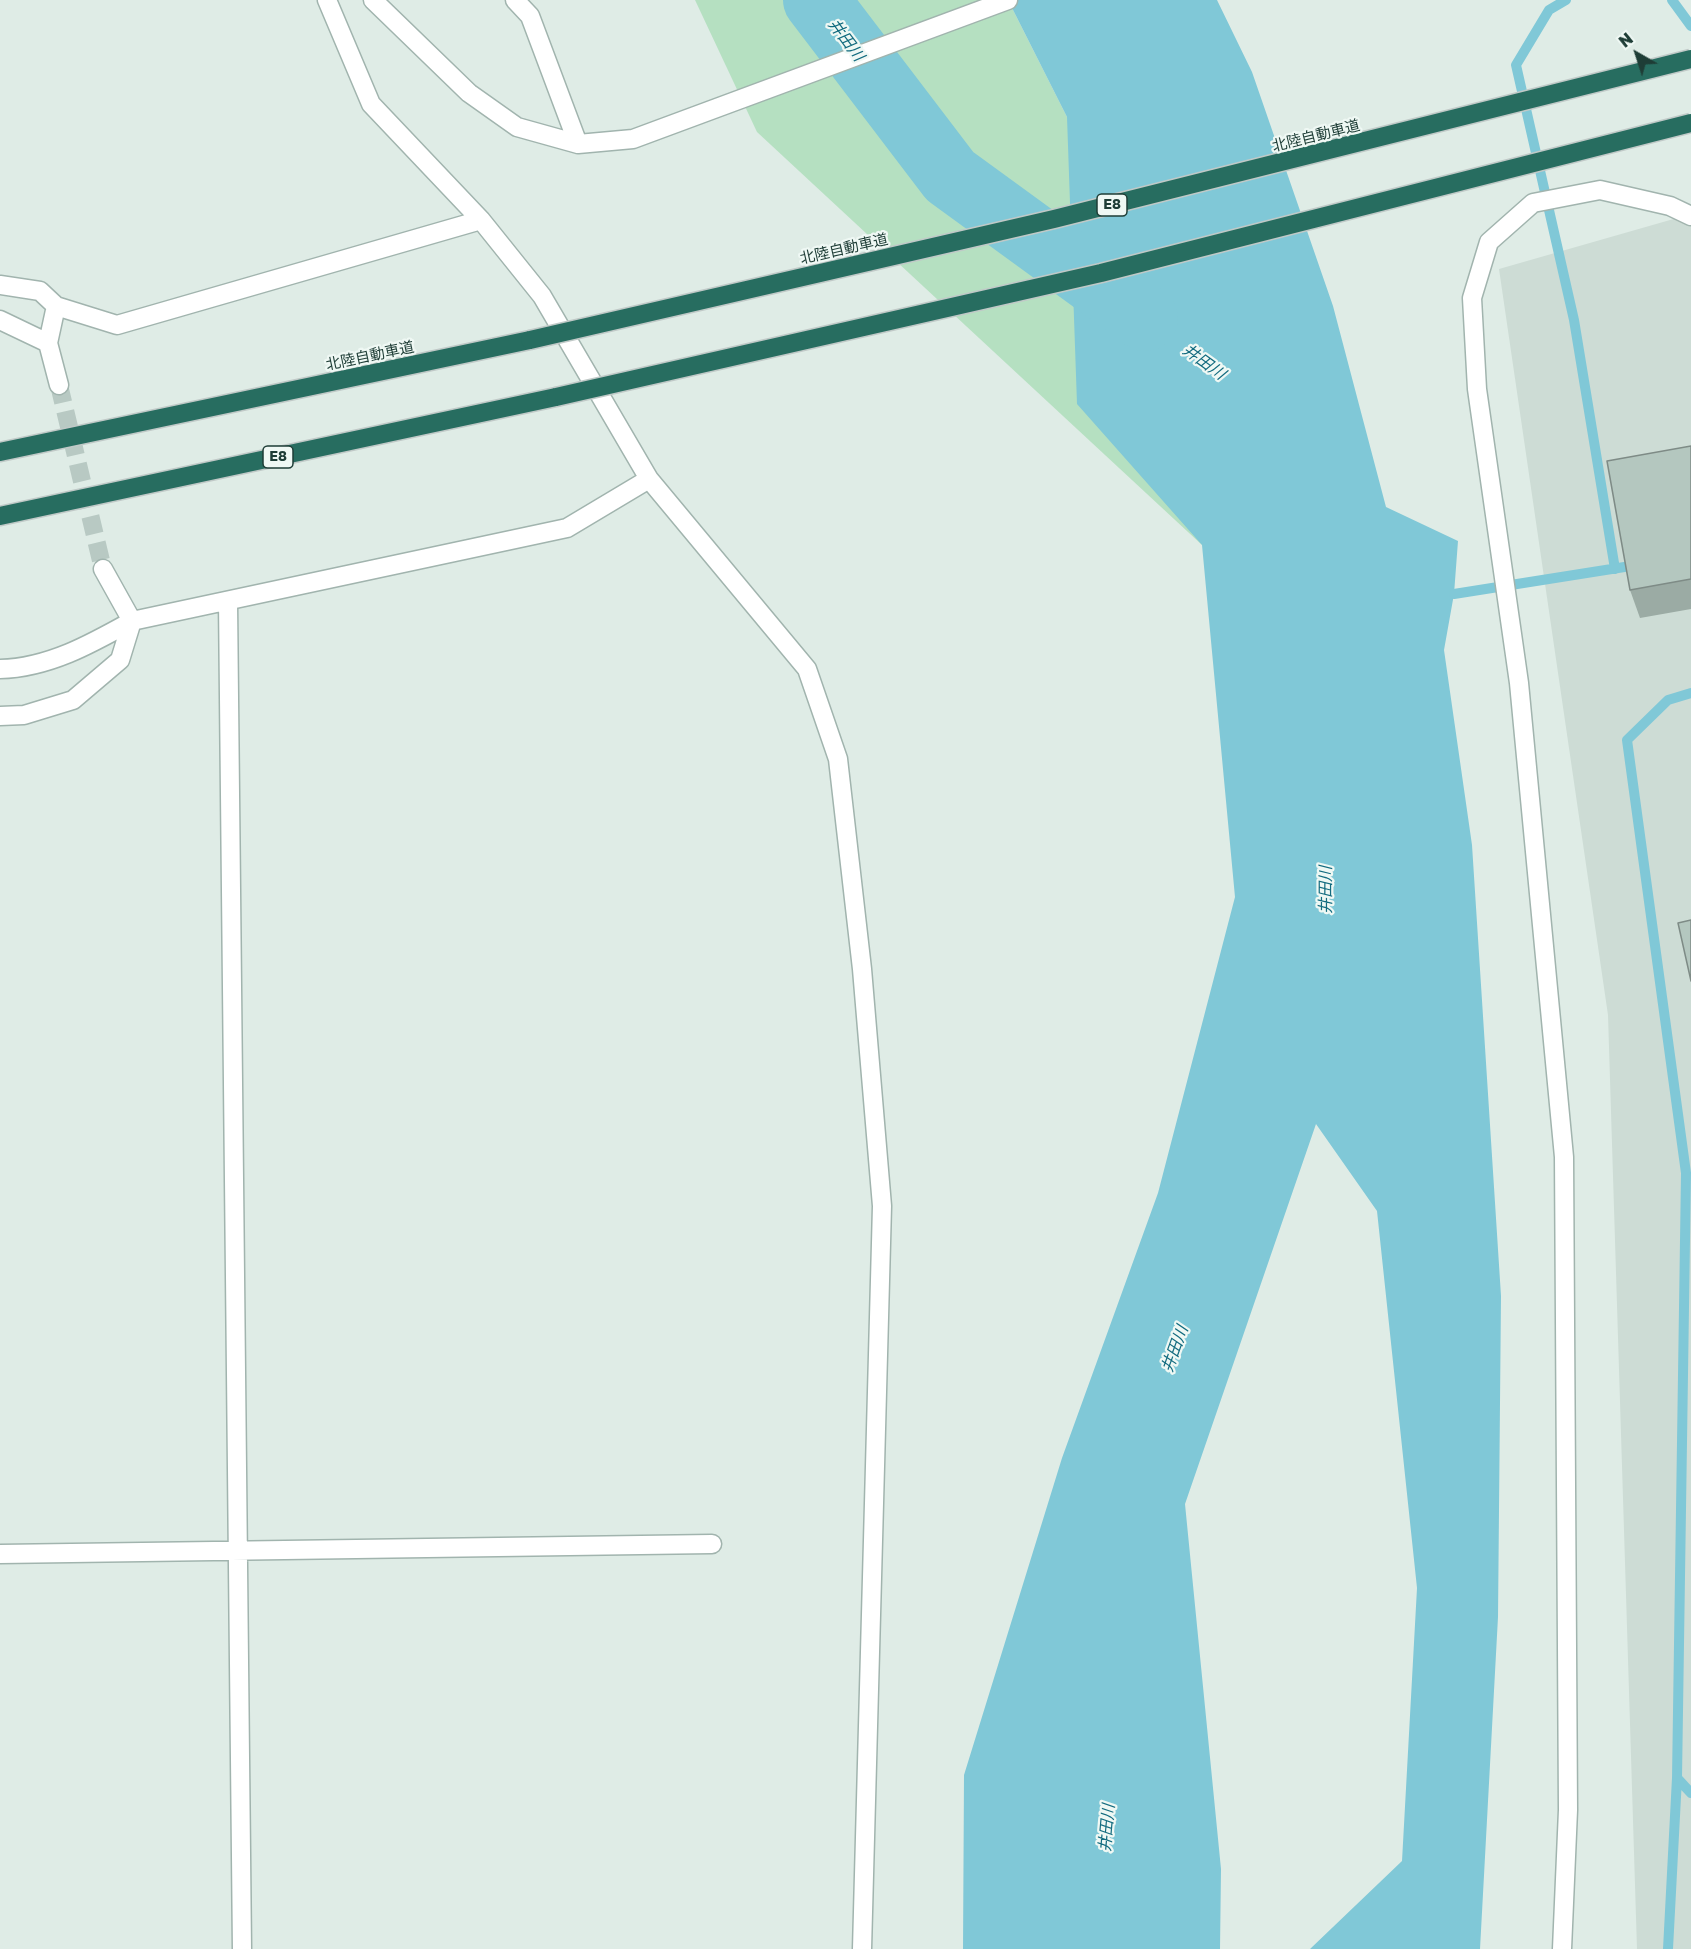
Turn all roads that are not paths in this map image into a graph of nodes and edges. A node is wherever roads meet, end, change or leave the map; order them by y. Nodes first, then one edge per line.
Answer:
1 (327, 0) edge
2 (373, 0) edge
3 (515, 0) edge
4 (1008, 0) edge
5 (1691, 59) edge
6 (1691, 123) edge
7 (578, 144) junction
8 (1691, 216) edge
9 (481, 220) junction
10 (0, 285) edge
11 (56, 306) junction
12 (0, 320) edge
13 (48, 343) junction
14 (59, 386) tunnel mouth
15 (0, 452) edge
16 (649, 479) junction
17 (0, 516) edge
18 (103, 569) tunnel mouth
19 (228, 601) junction
20 (132, 621) junction
21 (0, 669) edge
22 (0, 716) edge
23 (712, 1544) dead end
24 (238, 1551) junction
25 (0, 1554) edge
26 (242, 1949) edge
27 (862, 1949) edge
28 (1563, 1949) edge

1 - 9 street
2 - 7 street
3 - 7 street
4 - 7 street
5 - 15 highway, 北陸自動車道 / E8, bridge
6 - 17 highway, E8, bridge
8 - 28 street
9 - 11 street
9 - 16 street
10 - 11 street
11 - 13 street
12 - 13 street
13 - 14 street
16 - 19 street
16 - 27 street
18 - 20 street
19 - 20 street
19 - 24 street
20 - 21 street
20 - 22 street
23 - 24 street
24 - 25 street
24 - 26 street

